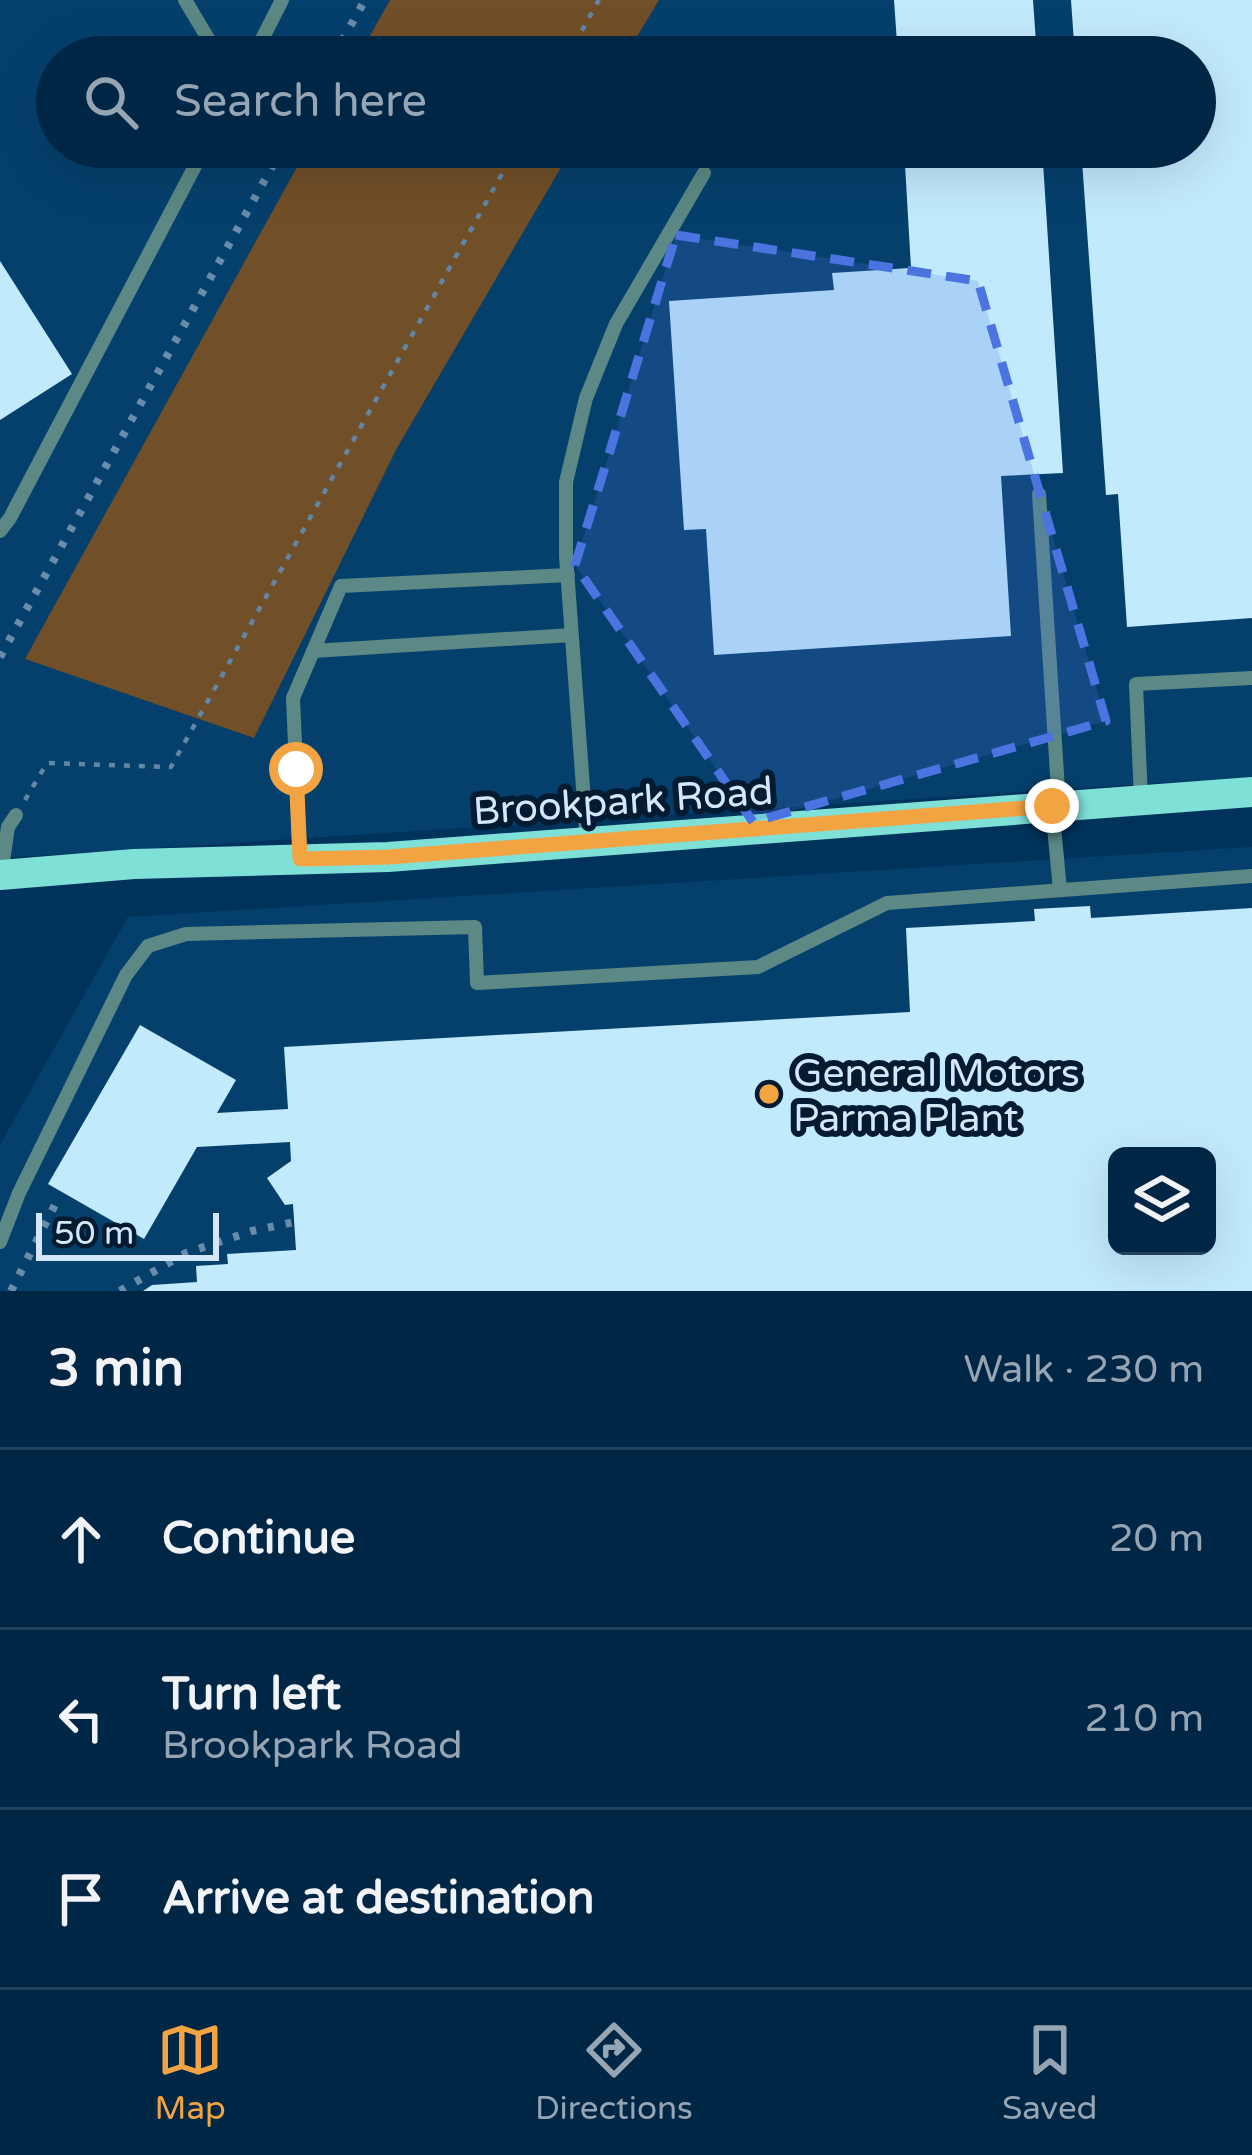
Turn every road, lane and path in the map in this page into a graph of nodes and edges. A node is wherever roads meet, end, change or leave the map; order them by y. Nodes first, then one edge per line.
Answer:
1 (185, 0) edge
2 (282, 0) edge
3 (597, 1) edge
4 (206, 36) edge
5 (264, 36) edge
6 (578, 36) edge
7 (194, 168) edge
8 (505, 168) edge
9 (704, 173) dead end
10 (1039, 494) dead end
11 (0, 531) edge
12 (568, 574) junction
13 (572, 635) junction
14 (314, 651) junction
15 (1252, 677) edge
16 (1252, 792) edge
17 (1141, 799) junction
18 (1056, 806) junction
19 (16, 815) joint
20 (587, 842) junction
21 (300, 859) junction
22 (0, 874) edge
23 (1252, 876) edge
24 (1060, 890) junction
25 (0, 1242) edge

1 - 4 lane
2 - 5 lane
3 - 6 path
7 - 11 lane
8 - 19 path
9 - 12 lane
10 - 18 lane
12 - 13 lane
12 - 14 lane
13 - 14 lane
13 - 20 lane
14 - 21 lane
15 - 17 lane
16 - 17 main road, Brookpark Road
17 - 18 main road, Brookpark Road
18 - 20 main road, Brookpark Road
18 - 24 lane
19 - 22 lane
20 - 21 main road, Brookpark Road
21 - 22 main road, Brookpark Road
23 - 24 lane
24 - 25 lane

